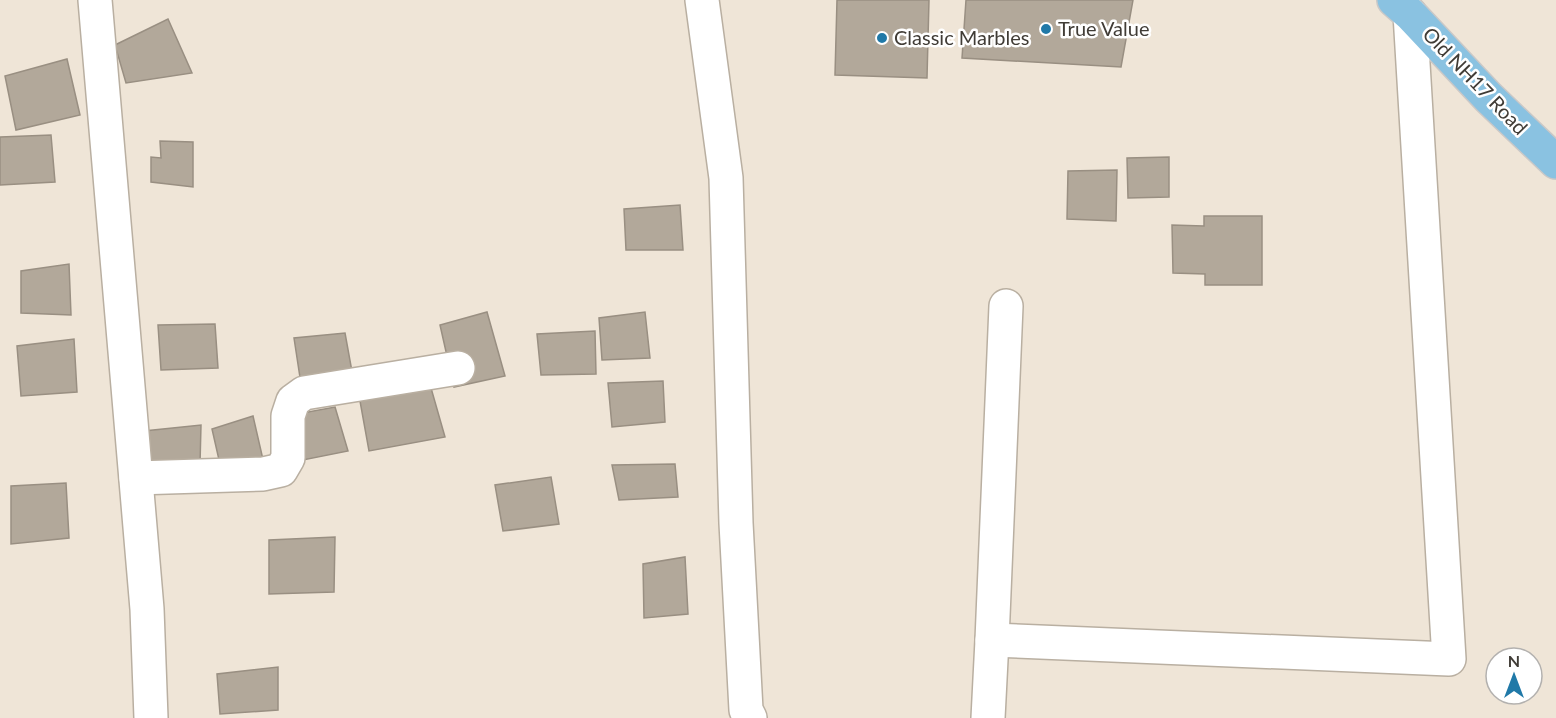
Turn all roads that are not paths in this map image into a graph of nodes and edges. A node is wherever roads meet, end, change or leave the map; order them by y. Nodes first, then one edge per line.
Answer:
1 (95, 0) edge
2 (702, 0) edge
3 (1402, 7) edge
4 (1556, 162) edge
5 (1006, 306) dead end
6 (458, 368) dead end
7 (136, 478) junction
8 (992, 640) junction
9 (151, 718) edge
10 (750, 718) edge
11 (988, 718) edge

1 - 7 street
2 - 10 street
3 - 4 main road, Old NH17 Road
3 - 8 street
5 - 8 street
6 - 7 street
7 - 9 street
8 - 11 street

